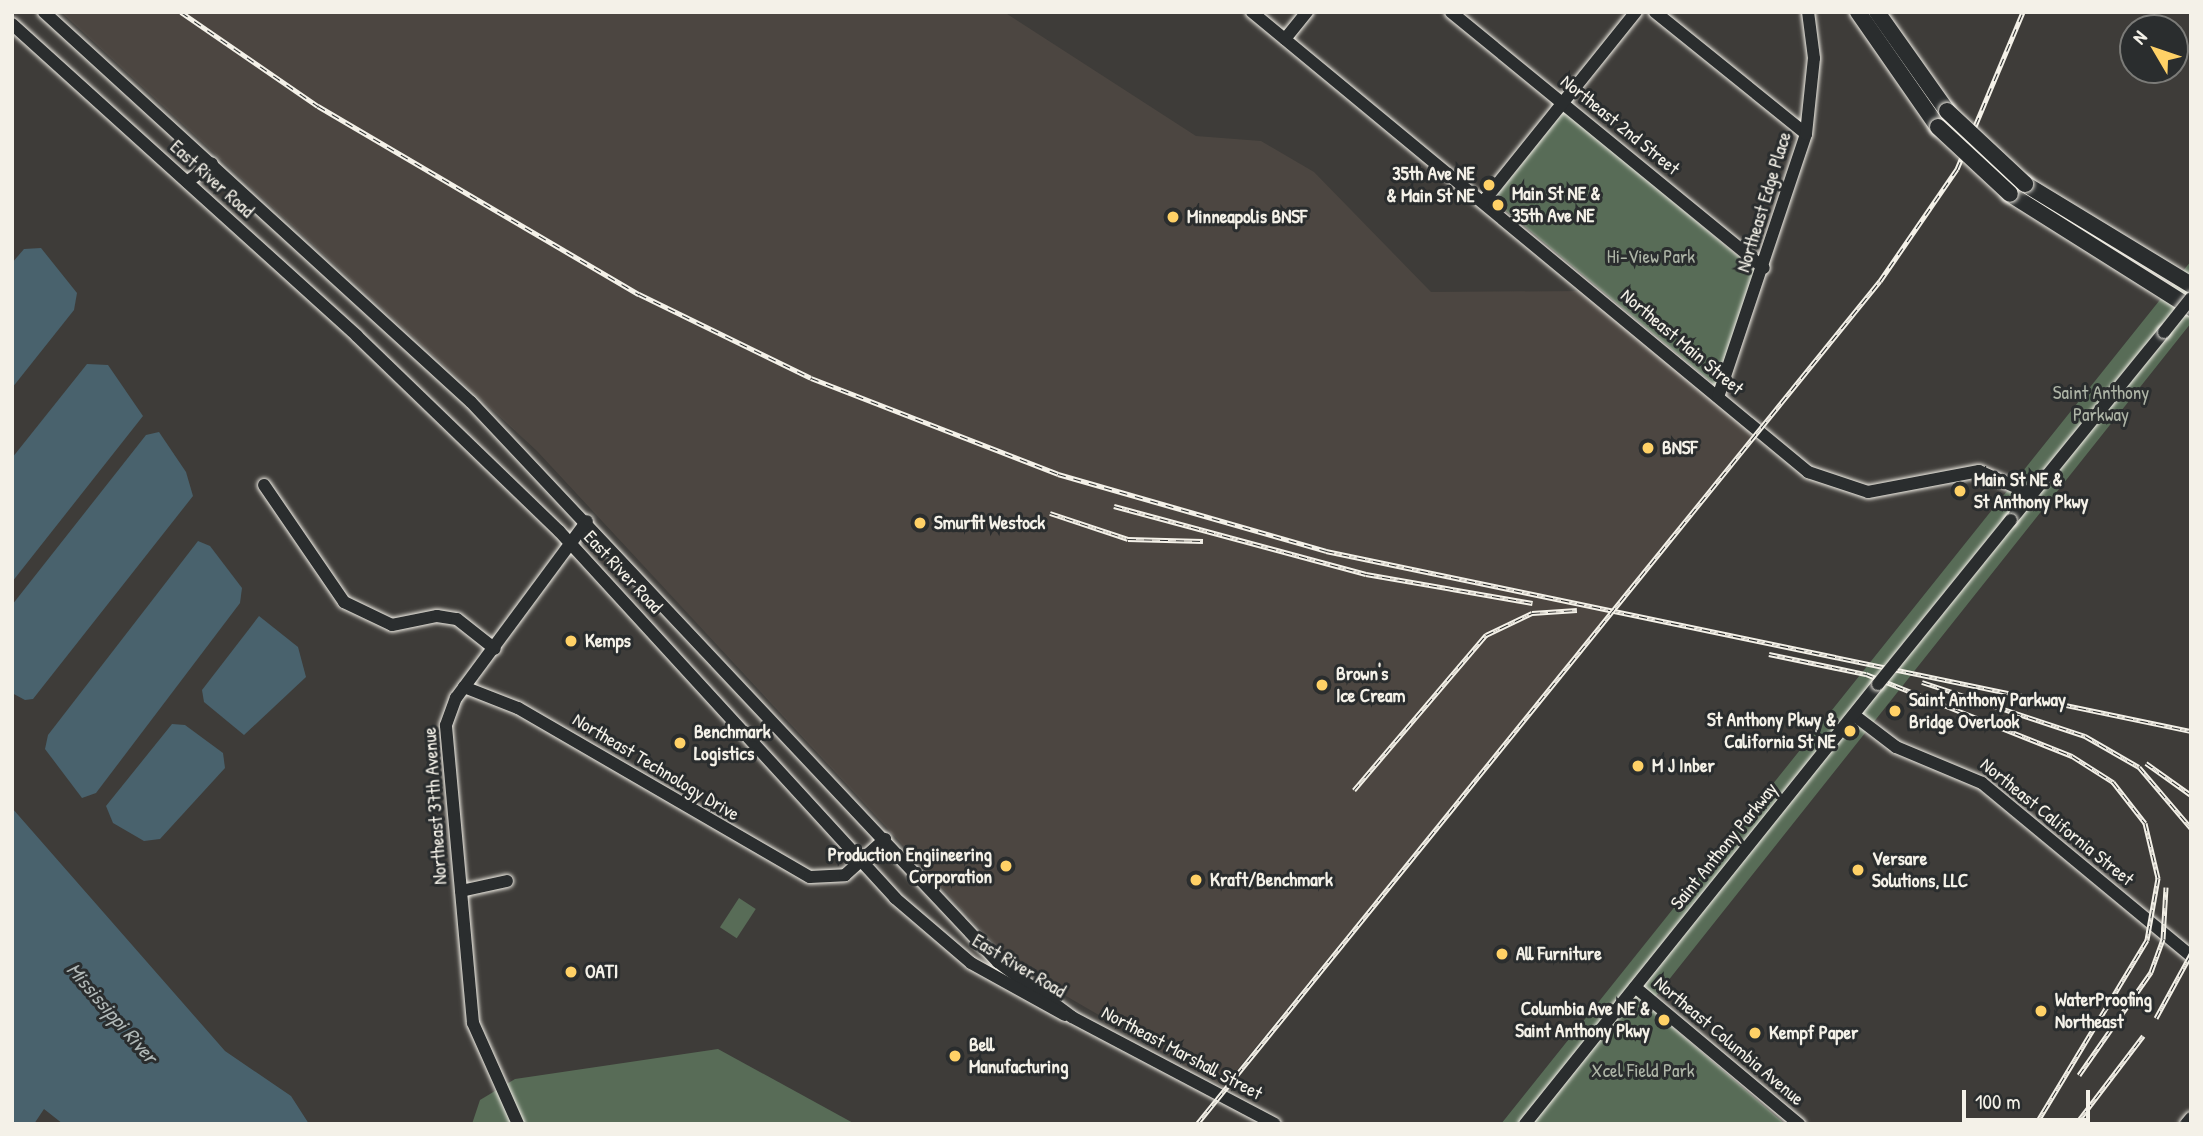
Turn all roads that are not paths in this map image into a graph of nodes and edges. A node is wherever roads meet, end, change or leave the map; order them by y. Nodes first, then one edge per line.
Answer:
1 (44, 12) edge
2 (1252, 12) edge
3 (1307, 12) edge
4 (1451, 12) edge
5 (1636, 12) edge
6 (1655, 12) edge
7 (1808, 12) edge
8 (1858, 12) edge
9 (1878, 12) edge
10 (12, 24) edge
11 (1285, 39) junction
12 (1563, 103) junction
13 (1806, 134) junction
14 (212, 163) junction
15 (187, 182) junction
16 (1483, 202) junction
17 (1764, 268) junction
18 (2191, 285) edge
19 (2191, 298) edge
20 (2191, 308) edge
21 (1718, 397) junction
22 (264, 485) dead end
23 (2032, 494) junction
24 (587, 521) junction
25 (574, 547) junction
26 (495, 649) junction
27 (464, 687) junction
28 (1854, 715) junction
29 (885, 839) junction
30 (860, 861) junction
31 (507, 881) dead end
32 (461, 891) junction
33 (2191, 956) edge
34 (1635, 987) junction
35 (1072, 1017) junction
36 (2191, 1118) edge
37 (518, 1124) edge
38 (1275, 1124) edge
39 (1525, 1124) edge
40 (1799, 1124) edge
41 (2186, 1124) edge

1 - 14 street, East River Road
2 - 11 street, Northeast Main Street
3 - 11 street
4 - 12 street, Northeast 2nd Street
5 - 12 street
6 - 13 street
7 - 13 street, Northeast Edge Place
8 - 20 main road, bridge
9 - 18 main road, bridge
10 - 15 street, East River Road
11 - 16 street, Northeast Main Street
12 - 16 street
12 - 17 street, Northeast 2nd Street
13 - 17 street, Northeast Edge Place
14 - 15 street
14 - 24 street, East River Road
15 - 25 street, East River Road
16 - 21 street, Northeast Main Street
17 - 21 street, Northeast Edge Place
19 - 23 street, Saint Anthony Parkway, bridge
21 - 23 street, Northeast Main Street
22 - 26 street
23 - 28 street, Saint Anthony Parkway, bridge
24 - 25 street, Northeast 37th Avenue
24 - 29 street, East River Road
25 - 26 street, Northeast 37th Avenue
25 - 30 street, East River Road
26 - 27 street, Northeast 37th Avenue
27 - 30 street, Northeast Technology Drive
27 - 32 street, Northeast 37th Avenue
28 - 33 street, Northeast California Street
28 - 34 street, Saint Anthony Parkway
29 - 30 street
29 - 35 street, East River Road
30 - 35 street, East River Road
31 - 32 street
32 - 37 street, Northeast 37th Avenue
34 - 39 street, Saint Anthony Parkway
34 - 40 street, Northeast Columbia Avenue
35 - 38 street, Northeast Marshall Street
36 - 41 street

